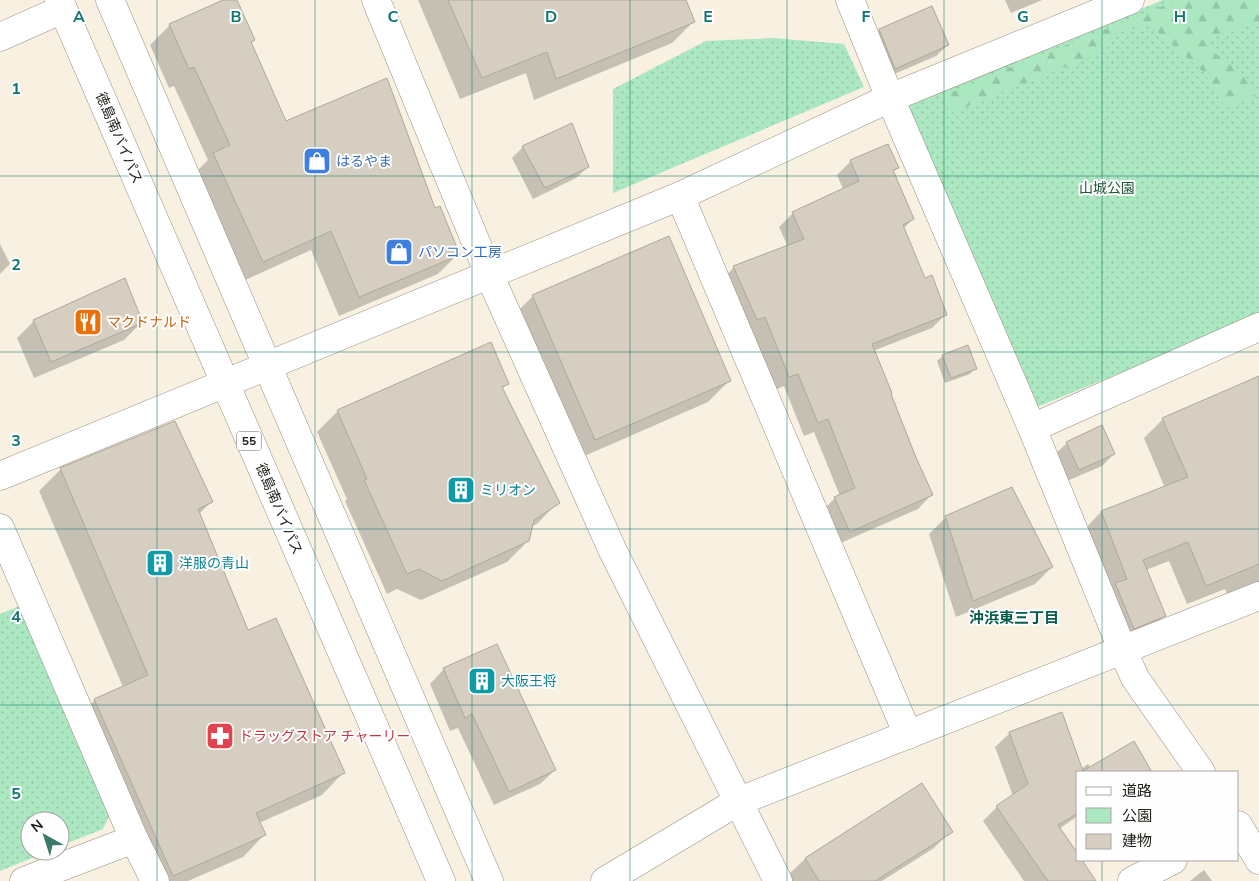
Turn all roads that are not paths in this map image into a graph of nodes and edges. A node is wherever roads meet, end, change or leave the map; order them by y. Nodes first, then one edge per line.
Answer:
1 (110, 0) edge
2 (376, 0) edge
3 (850, 0) edge
4 (1130, 0) edge
5 (61, 5) edge
6 (0, 37) edge
7 (890, 98) junction
8 (680, 196) junction
9 (489, 274) junction
10 (1259, 327) edge
11 (267, 366) junction
12 (225, 383) junction
13 (1032, 428) junction
14 (0, 476) edge
15 (0, 528) edge
16 (1259, 596) edge
17 (1123, 651) junction
18 (908, 736) junction
19 (1200, 771) edge
20 (738, 802) junction
21 (1243, 824) edge
22 (134, 838) junction
23 (1259, 860) edge
24 (1171, 861) edge
25 (24, 881) edge
26 (155, 881) edge
27 (441, 881) edge
28 (488, 881) edge
29 (606, 881) edge
30 (778, 881) edge
31 (1132, 881) edge

1 - 11 main road
2 - 9 main road
3 - 7 main road
4 - 7 main road
5 - 6 main road
5 - 12 main road, 徳島南バイパス / 55
7 - 8 main road
7 - 13 main road
8 - 9 main road
8 - 18 main road
9 - 11 main road
9 - 20 main road
10 - 13 main road
11 - 12 main road
11 - 28 main road
12 - 14 main road
12 - 27 main road, 徳島南バイパス / 55
13 - 17 main road
15 - 22 main road
16 - 17 main road
17 - 18 main road
17 - 19 main road
18 - 20 main road
20 - 29 main road
20 - 30 main road
21 - 23 main road
22 - 25 main road
22 - 26 main road
24 - 31 main road

